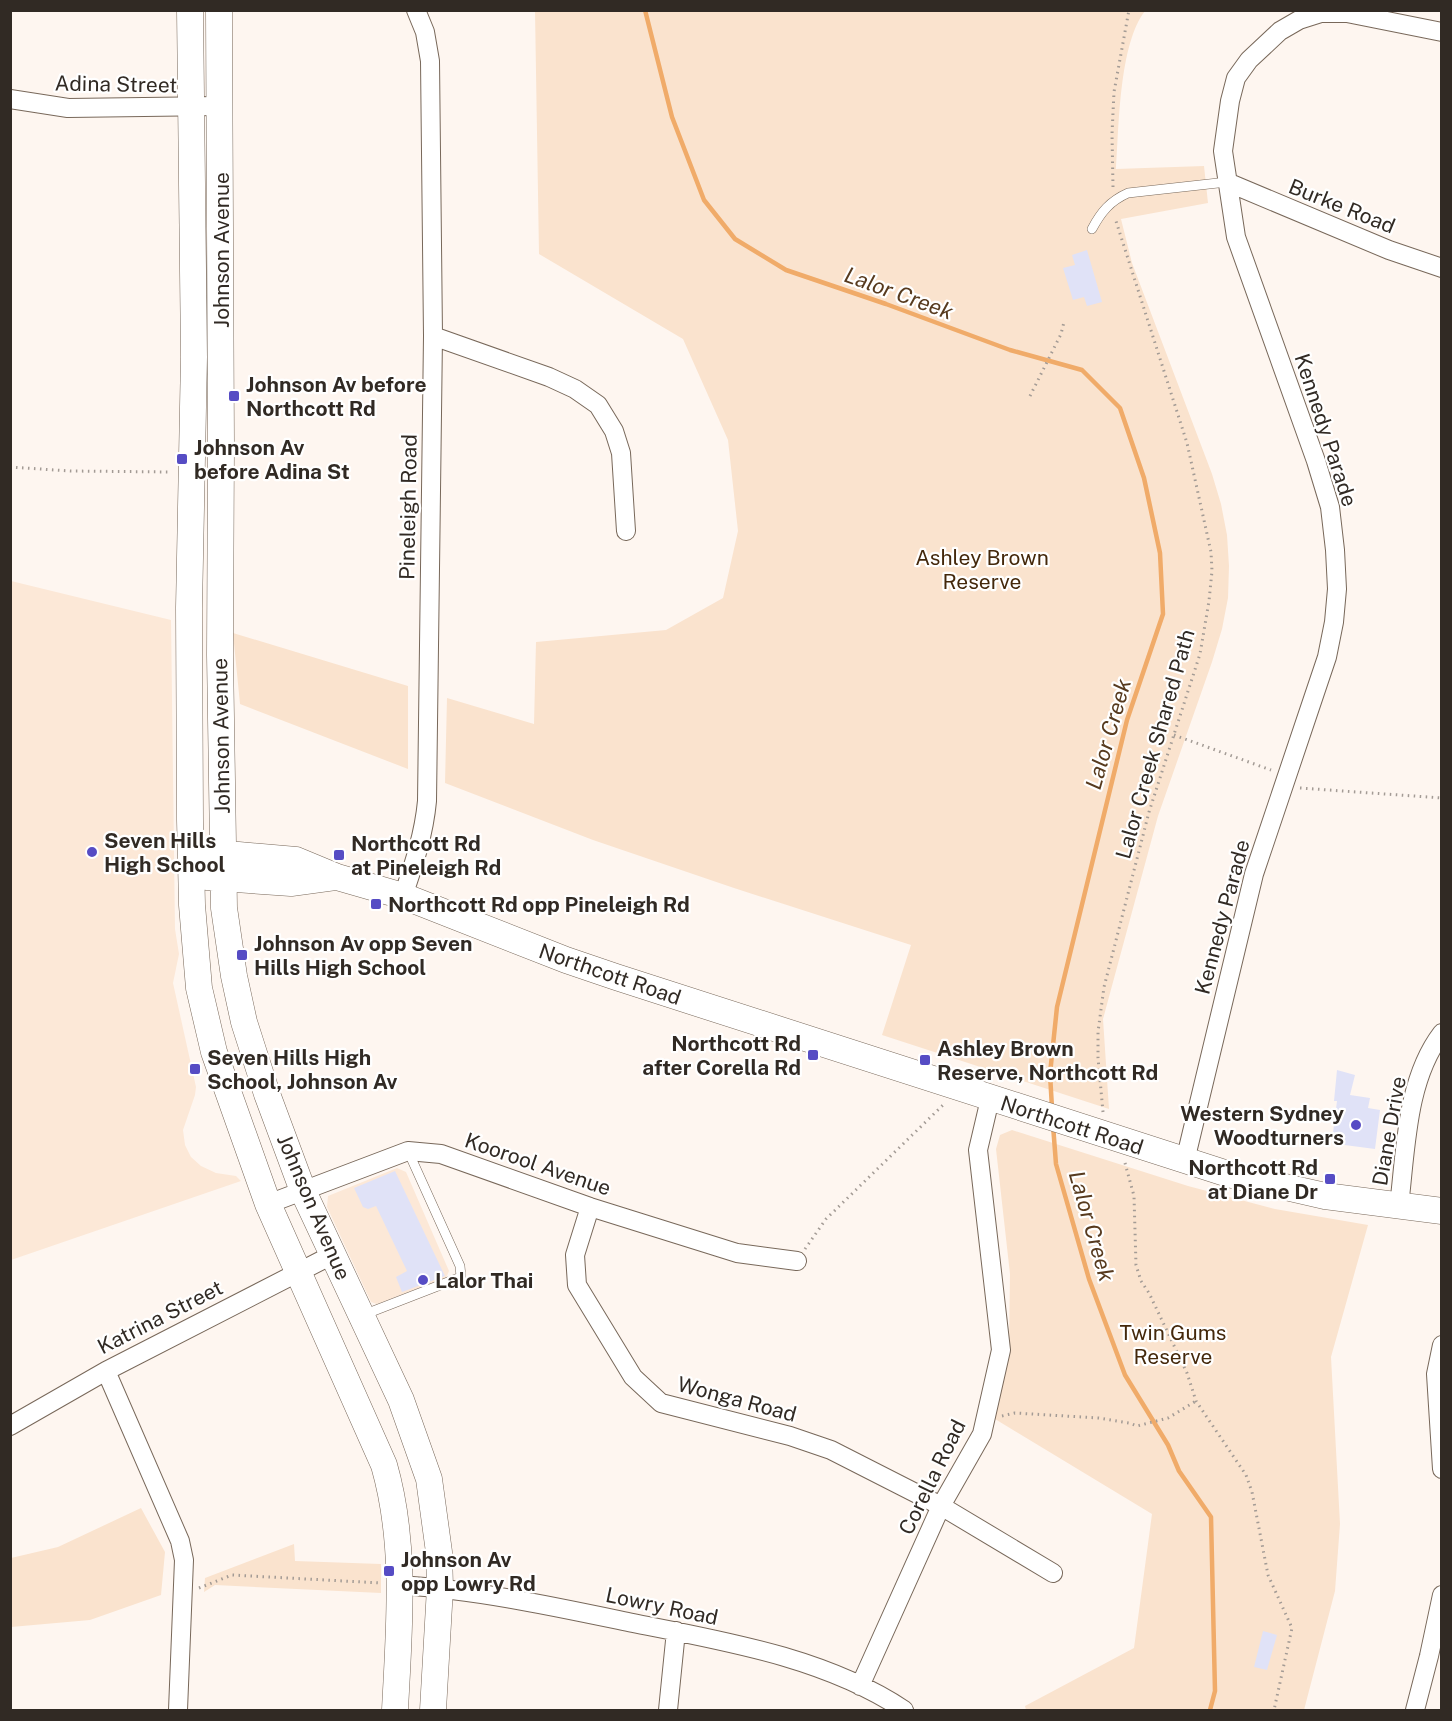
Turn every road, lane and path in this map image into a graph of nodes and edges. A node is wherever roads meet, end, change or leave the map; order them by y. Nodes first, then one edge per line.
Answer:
1 (190, 10) edge
2 (219, 10) edge
3 (416, 10) edge
4 (1129, 10) edge
5 (1442, 32) edge
6 (10, 99) edge
7 (220, 106) junction
8 (192, 107) junction
9 (1227, 182) junction
10 (1113, 200) junction
11 (1092, 229) dead end
12 (1442, 268) edge
13 (1064, 322) dead end
14 (434, 336) junction
15 (1030, 396) dead end
16 (10, 467) edge
17 (176, 472) dead end
18 (626, 531) dead end
19 (191, 864) junction
20 (222, 865) junction
21 (403, 896) junction
22 (1442, 1033) edge
23 (990, 1099) junction
24 (943, 1105) dead end
25 (1111, 1115) dead end
26 (408, 1151) junction
27 (1185, 1161) junction
28 (1121, 1162) dead end
29 (303, 1191) junction
30 (268, 1204) junction
31 (1399, 1206) junction
32 (590, 1207) junction
33 (1442, 1211) edge
34 (334, 1254) junction
35 (797, 1261) joint
36 (298, 1271) junction
37 (361, 1316) junction
38 (1442, 1345) edge
39 (106, 1371) junction
40 (1196, 1401) junction
41 (992, 1419) dead end
42 (10, 1426) edge
43 (1440, 1438) edge
44 (1442, 1469) edge
45 (940, 1506) junction
46 (1053, 1573) dead end
47 (400, 1585) junction
48 (440, 1588) junction
49 (183, 1594) junction
50 (1442, 1595) edge
51 (676, 1631) junction
52 (1435, 1656) edge
53 (860, 1686) junction
54 (178, 1710) edge
55 (395, 1710) edge
56 (433, 1710) edge
57 (668, 1710) edge
58 (904, 1710) edge
59 (1274, 1710) edge
60 (1415, 1710) edge

1 - 8 main road, Johnson Avenue
2 - 7 main road, Johnson Avenue
3 - 14 street, Pineleigh Road
4 - 10 path, Lalor Creek Shared Path
5 - 9 street, Kennedy Parade
6 - 8 street, Adina Street
7 - 8 street, Adina Street
7 - 20 main road, Johnson Avenue
8 - 19 main road, Johnson Avenue
9 - 10 lane
9 - 12 street, Burke Road
9 - 27 street, Kennedy Parade
10 - 11 lane
10 - 25 path, Lalor Creek Shared Path
13 - 15 path
14 - 18 street
14 - 21 street, Pineleigh Road
16 - 17 path
19 - 20 main road, Northcott Road
19 - 30 main road, Johnson Avenue
20 - 21 main road, Northcott Road
20 - 29 main road, Johnson Avenue
21 - 23 main road, Northcott Road
22 - 31 street, Diane Drive
23 - 27 main road, Northcott Road
23 - 45 street, Corella Road
24 - 35 path
26 - 29 street, Koorool Avenue
26 - 32 street, Koorool Avenue
26 - 37 lane
27 - 31 main road, Northcott Road
28 - 40 path
29 - 30 street, Koorool Avenue
29 - 34 main road, Johnson Avenue
30 - 36 main road, Johnson Avenue
31 - 33 main road, Northcott Road
32 - 35 street, Koorool Avenue
32 - 45 street, Wonga Road
34 - 36 street, Katrina Street
34 - 37 main road, Johnson Avenue
36 - 39 street, Katrina Street
36 - 47 main road, Johnson Avenue
37 - 48 main road, Johnson Avenue
38 - 43 street
39 - 42 street, Katrina Street
39 - 49 street
40 - 41 path
40 - 59 path
43 - 44 street
45 - 46 street, Wonga Road
45 - 53 street, Corella Road
47 - 48 street, Lowry Road
47 - 49 path
47 - 55 main road, Johnson Avenue
48 - 51 street, Lowry Road
48 - 56 main road, Johnson Avenue
49 - 54 street
50 - 52 street
51 - 53 street, Lowry Road
51 - 57 street
52 - 60 street
53 - 58 street, Lowry Road

